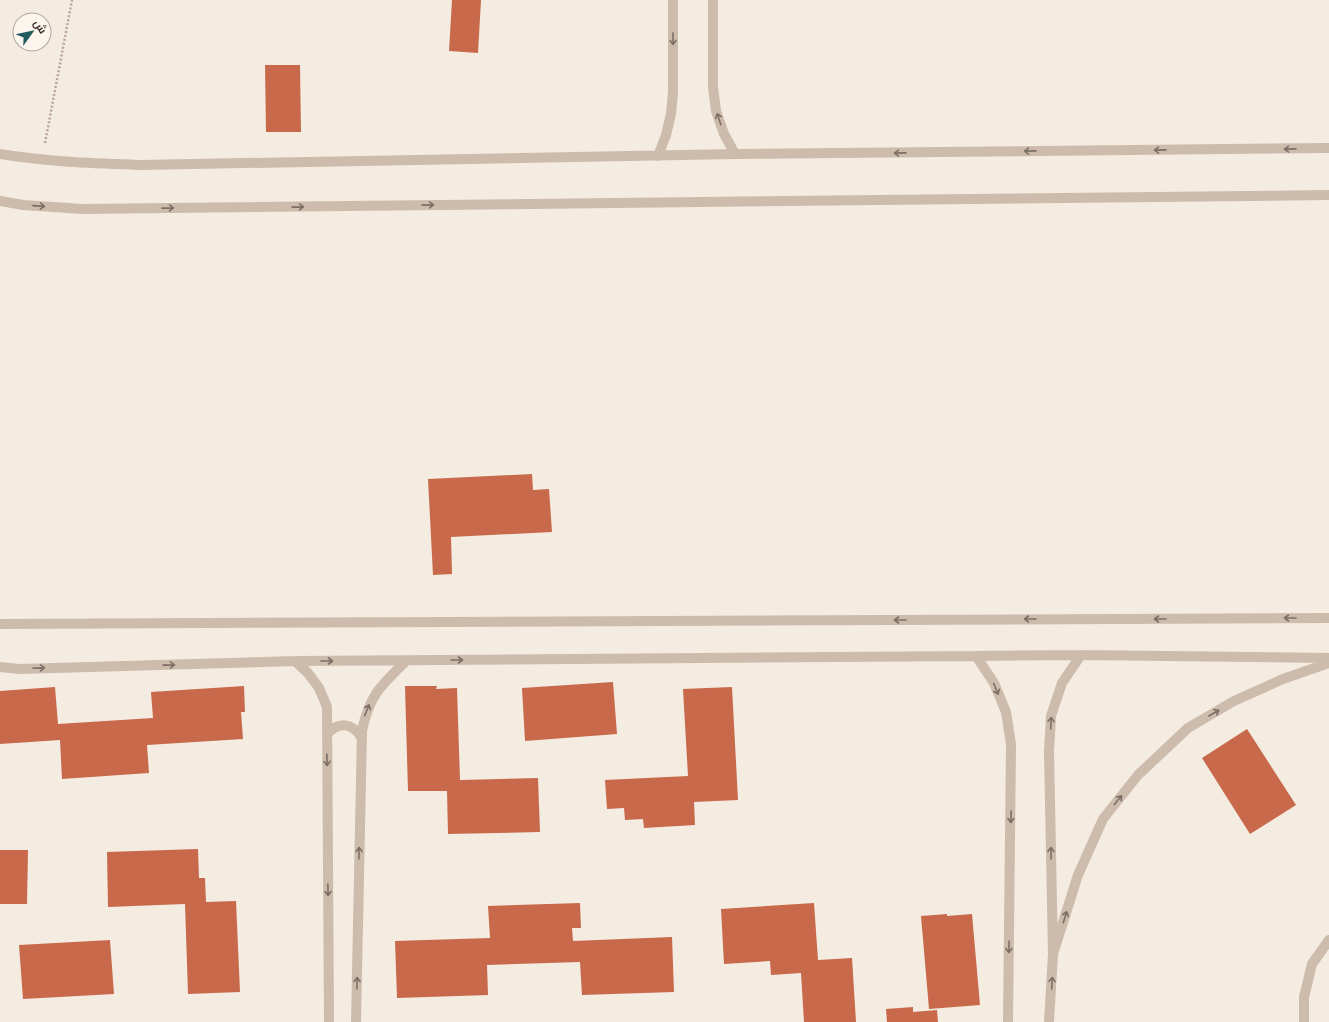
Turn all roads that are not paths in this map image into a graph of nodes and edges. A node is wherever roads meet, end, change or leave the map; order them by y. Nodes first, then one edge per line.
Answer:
1 (673, 0) edge
2 (713, 0) edge
3 (1329, 148) edge
4 (0, 154) edge
5 (735, 154) junction
6 (658, 156) junction
7 (1329, 195) edge
8 (0, 201) edge
9 (1329, 618) edge
10 (0, 624) edge
11 (1081, 655) junction
12 (976, 656) junction
13 (1329, 658) edge
14 (295, 661) junction
15 (406, 661) junction
16 (1329, 663) edge
17 (0, 667) edge
18 (327, 734) junction
19 (361, 737) junction
20 (1329, 940) edge
21 (1053, 954) junction
22 (329, 1022) edge
23 (356, 1022) edge
24 (1008, 1022) edge
25 (1049, 1022) edge
26 (1304, 1022) edge

1 -> 6 street
5 -> 2 street
3 -> 5 street
4 - 6 street
5 - 6 street
8 -> 7 street
9 -> 10 street
11 - 12 street
11 - 13 street
21 -> 11 street
15 -> 12 street
12 -> 24 street
14 -> 15 street
17 -> 14 street
14 - 18 street
19 -> 15 street
21 -> 16 street
18 - 19 street
18 -> 22 street
23 -> 19 street
20 - 26 street
25 -> 21 street

